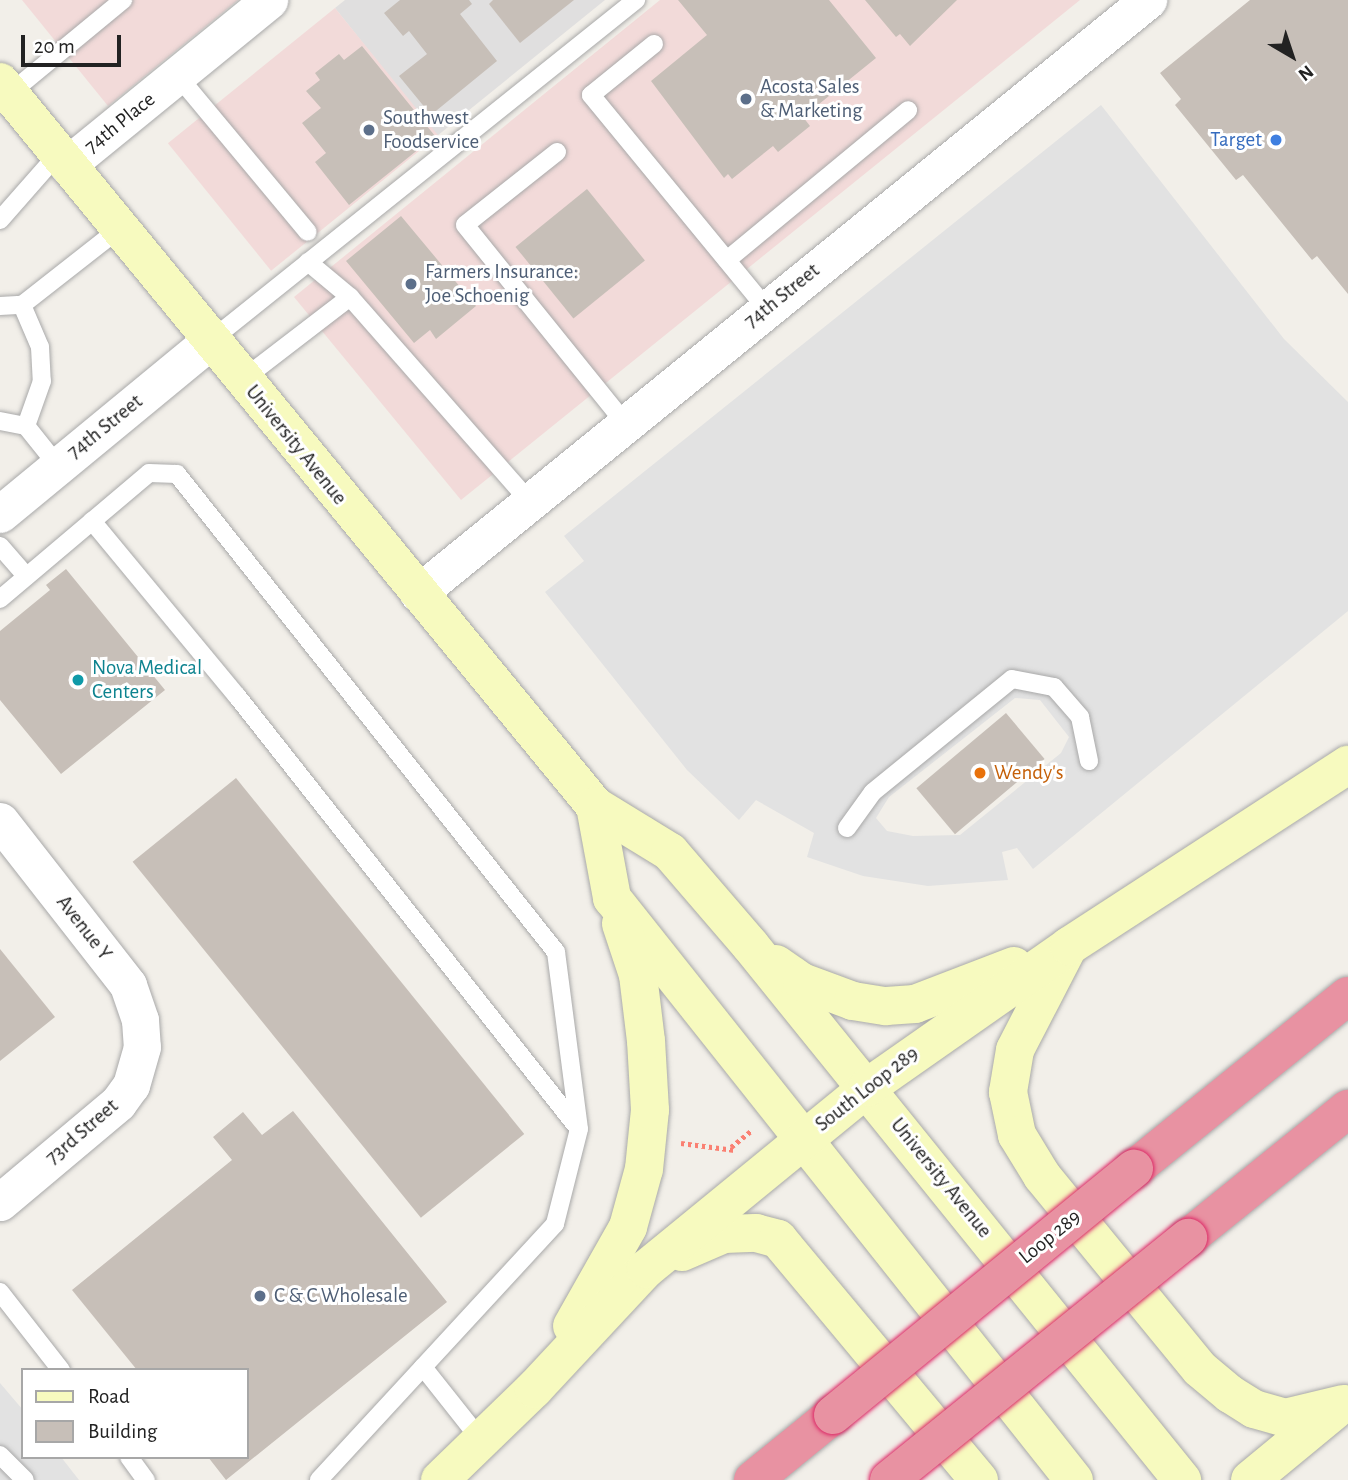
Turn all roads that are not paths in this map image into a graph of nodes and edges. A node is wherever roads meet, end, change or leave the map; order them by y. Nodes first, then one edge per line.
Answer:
1 (269, 0) edge
2 (636, 0) edge
3 (1148, 0) edge
4 (121, 1) edge
5 (654, 44) dead end
6 (177, 75) junction
7 (5, 88) edge
8 (908, 110) dead end
9 (557, 152) dead end
10 (63, 160) junction
11 (0, 220) edge
12 (119, 229) junction
13 (308, 232) dead end
14 (726, 260) junction
15 (308, 262) junction
16 (350, 297) junction
17 (22, 305) junction
18 (0, 306) edge
19 (767, 309) junction
20 (210, 341) junction
21 (242, 380) junction
22 (0, 421) edge
23 (625, 423) junction
24 (26, 426) junction
25 (58, 466) junction
26 (530, 502) junction
27 (0, 514) edge
28 (92, 521) junction
29 (0, 546) edge
30 (26, 576) junction
31 (418, 593) junction
32 (0, 599) edge
33 (1089, 761) dead end
34 (1348, 765) edge
35 (595, 806) junction
36 (0, 821) edge
37 (847, 828) dead end
38 (612, 898) junction
39 (750, 945) junction
40 (1069, 946) junction
41 (1348, 996) edge
42 (142, 1047) joint
43 (868, 1087) junction
44 (1348, 1109) edge
45 (579, 1129) junction
46 (802, 1141) junction
47 (0, 1202) edge
48 (646, 1269) junction
49 (0, 1292) edge
50 (423, 1367) junction
51 (59, 1368) edge
52 (534, 1389) junction
53 (1345, 1401) edge
54 (480, 1439) junction
55 (0, 1455) edge
56 (130, 1459) edge
57 (25, 1480) edge
58 (146, 1480) edge
59 (319, 1480) edge
60 (440, 1480) edge
61 (753, 1480) edge
62 (889, 1480) edge
63 (979, 1480) edge
64 (1074, 1480) edge
65 (1182, 1480) edge
66 (1250, 1480) edge

1 - 6 street, 74th Place
2 - 15 lane
3 - 19 street, 74th Street
4 - 7 lane
5 - 14 lane
6 - 10 street, 74th Place
6 - 13 lane
7 - 10 main road, University Avenue
8 - 14 lane
9 - 23 lane
10 - 11 lane
10 - 12 main road, University Avenue
12 - 17 lane
12 - 20 main road, University Avenue
14 - 19 lane
15 - 16 lane
15 - 20 lane
16 - 21 lane
16 - 26 lane
17 - 18 lane
17 - 24 lane
19 - 23 street, 74th Street
20 - 21 main road, University Avenue
20 - 25 street, 74th Street
21 - 31 main road, University Avenue
22 - 24 lane
23 - 26 street, 74th Street
24 - 25 lane
25 - 27 street, 74th Street
26 - 31 street, 74th Street
28 - 30 lane
28 - 45 lane
28 - 45 lane
29 - 30 lane
30 - 32 lane
31 - 35 main road, University Avenue
33 - 37 lane
34 - 40 main road, South Loop 289
35 - 38 main road, University Avenue
35 - 39 main road, University Avenue
36 - 42 street, Avenue Y
38 - 46 main road, University Avenue
38 - 52 main road
39 - 40 main road
39 - 43 main road, University Avenue
40 - 43 main road, South Loop 289
40 - 53 main road
41 - 61 highway, Loop 289, bridge
42 - 47 street, 73rd Street
43 - 46 main road, South Loop 289
43 - 65 main road, University Avenue
44 - 62 highway, bridge
45 - 50 lane
46 - 48 main road, South Loop 289
46 - 64 main road, University Avenue
48 - 52 main road, South Loop 289
48 - 63 main road
49 - 51 lane
50 - 54 lane
50 - 59 lane
52 - 54 main road, South Loop 289
53 - 66 main road
54 - 60 main road, South Loop 289
55 - 57 lane
56 - 58 lane

